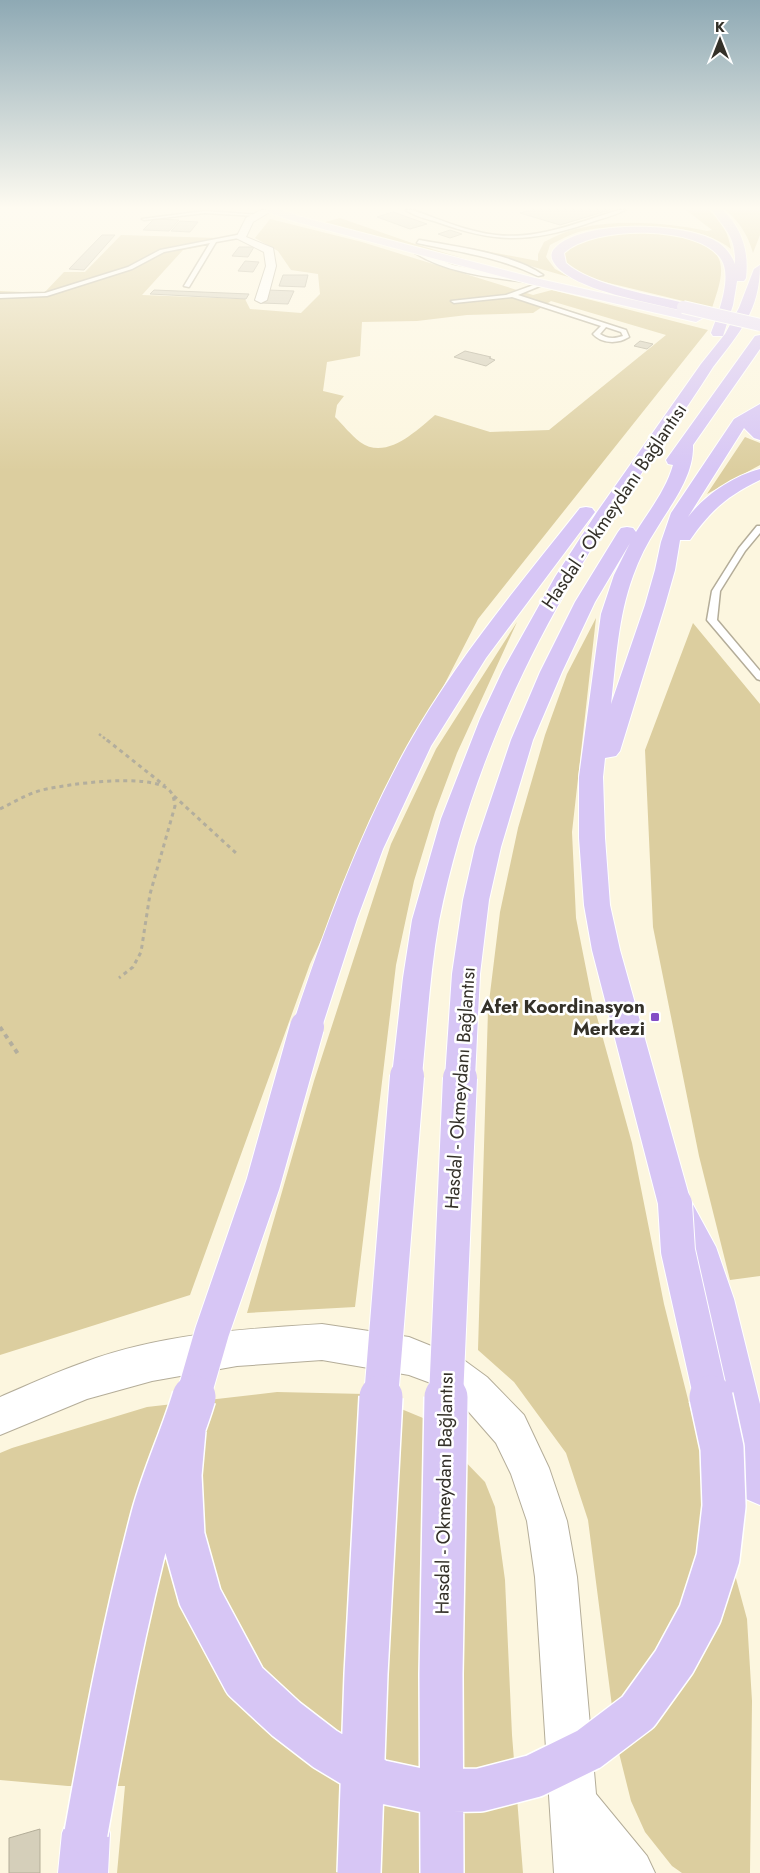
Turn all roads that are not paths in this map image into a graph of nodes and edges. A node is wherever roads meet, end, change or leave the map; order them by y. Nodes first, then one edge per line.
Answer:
1 (489, 297) edge
2 (519, 297) edge
3 (611, 297) edge
4 (632, 297) edge
5 (649, 297) edge
6 (729, 297) edge
7 (731, 297) edge
8 (747, 297) edge
9 (454, 301) dead end
10 (729, 301) junction
11 (683, 307) junction
12 (605, 325) dead end
13 (760, 325) edge
14 (759, 341) edge
15 (716, 354) junction
16 (758, 409) edge
17 (672, 419) junction
18 (760, 435) edge
19 (685, 446) junction
20 (760, 474) edge
21 (760, 528) edge
22 (666, 570) junction
23 (760, 676) edge
24 (592, 838) junction
25 (675, 1204) junction
26 (0, 1416) edge
27 (184, 1430) junction
28 (760, 1485) edge
29 (574, 1804) junction
30 (84, 1853) edge
31 (359, 1873) edge
32 (442, 1873) edge
33 (579, 1873) edge
34 (630, 1873) edge

1 - 9 lane
2 - 12 lane
3 - 14 main road
4 - 11 main road
5 - 11 highway
6 - 10 highway
7 - 10 highway
8 - 15 highway, Hasdal - Okmeydanı Bağlantısı
10 - 15 highway
11 - 13 main road, bridge
14 - 19 highway, Hasdal - Okmeydanı Bağlantısı
15 - 17 highway, Hasdal - Okmeydanı Bağlantısı
16 - 18 highway
16 - 22 highway
17 - 27 highway, bridge
17 - 31 highway, Hasdal - Okmeydanı Bağlantısı, bridge
19 - 24 highway
19 - 32 highway, Hasdal - Okmeydanı Bağlantısı, bridge
20 - 22 highway
21 - 23 lane
22 - 24 highway
24 - 25 highway
25 - 27 highway, bridge
25 - 28 highway
26 - 29 main road
27 - 30 highway, bridge
29 - 33 main road
29 - 34 main road

